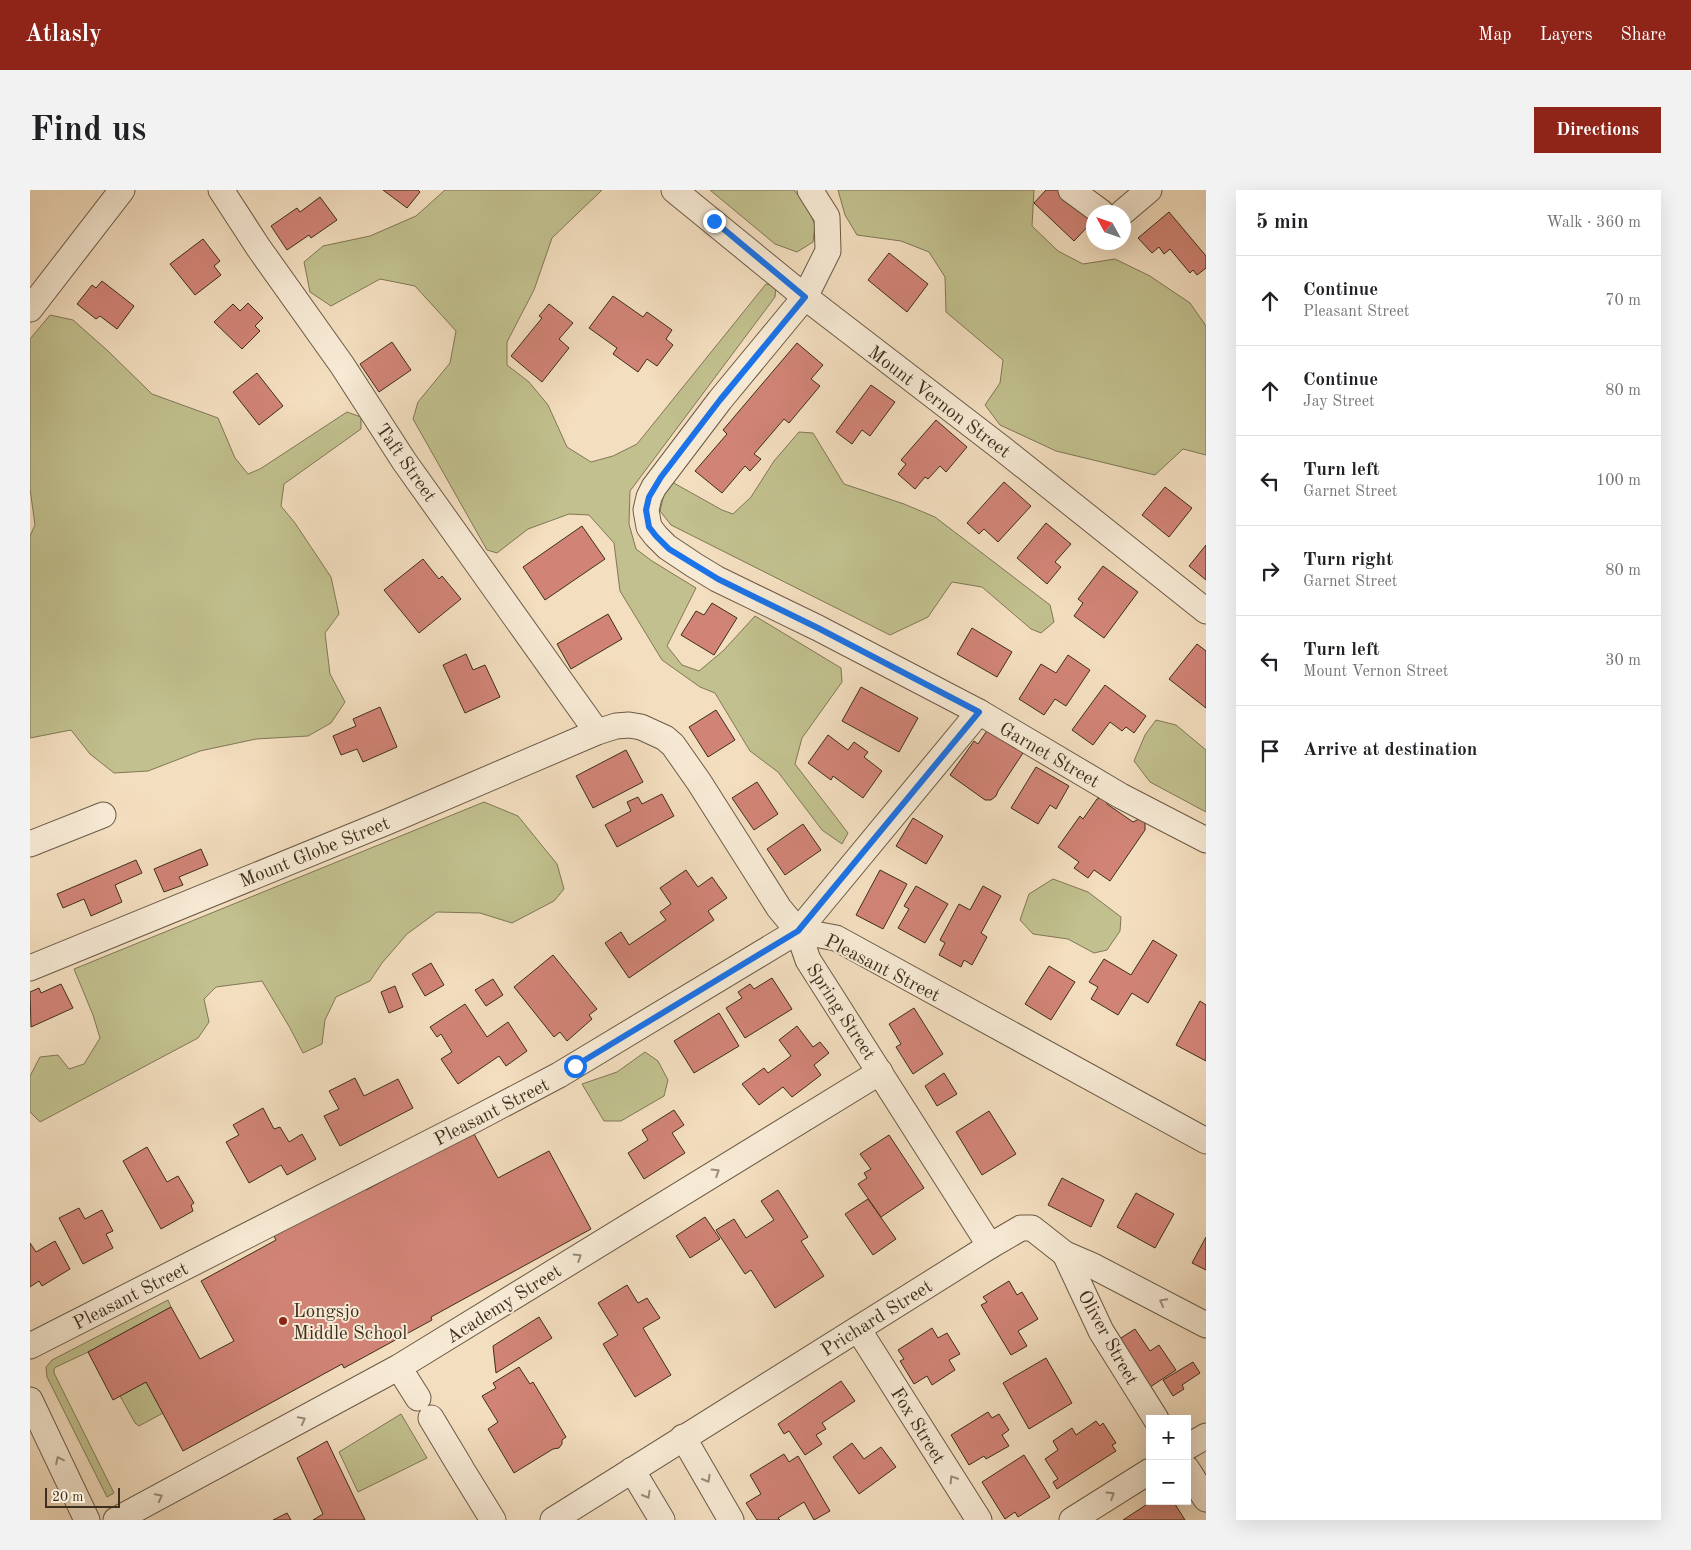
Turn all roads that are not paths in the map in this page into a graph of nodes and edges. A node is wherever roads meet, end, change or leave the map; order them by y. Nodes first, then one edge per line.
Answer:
1 (122, 190) edge
2 (221, 190) edge
3 (674, 190) edge
4 (810, 190) edge
5 (1071, 190) edge
6 (1149, 190) edge
7 (1091, 205) edge
8 (1131, 205) edge
9 (805, 297) junction
10 (30, 309) edge
11 (1206, 611) edge
12 (979, 712) junction
13 (597, 732) junction
14 (103, 815) dead end
15 (1206, 840) edge
16 (30, 844) edge
17 (798, 931) junction
18 (30, 968) edge
19 (880, 1072) junction
20 (1206, 1142) edge
21 (990, 1246) junction
22 (1065, 1254) junction
23 (1206, 1325) edge
24 (858, 1329) junction
25 (30, 1346) edge
26 (30, 1400) edge
27 (1154, 1415) edge
28 (430, 1418) dead end
29 (1206, 1436) edge
30 (683, 1438) junction
31 (1191, 1445) edge
32 (632, 1470) junction
33 (1146, 1474) edge
34 (1191, 1475) edge
35 (1206, 1499) edge
36 (563, 1517) edge
37 (88, 1520) edge
38 (116, 1520) edge
39 (493, 1520) edge
40 (662, 1520) edge
41 (731, 1520) edge
42 (979, 1520) edge
43 (1072, 1520) edge

1 - 10 street
2 - 13 street, Taft Street
3 - 9 street, Mount Vernon Street
4 - 9 street, Garnet Street
5 - 7 street
6 - 8 street
9 - 11 street, Mount Vernon Street
9 - 12 street, Garnet Street
12 - 15 street, Garnet Street
12 - 17 street
13 - 17 street, Spring Street
13 - 18 street, Mount Globe Street
14 - 16 street
17 - 19 street, Spring Street
17 - 20 street, Pleasant Street
17 - 25 street, Pleasant Street
19 - 21 street, Spring Street
38 -> 19 street, Academy Street
21 - 22 street, Prichard Street
21 - 24 street, Prichard Street
23 -> 22 street, Prichard Street
22 - 27 street, Oliver Street
24 - 30 street, Prichard Street
42 -> 24 street, Fox Street
37 -> 26 street
28 - 39 street
29 - 31 street
30 - 32 street, Prichard Street
30 -> 41 street
32 - 36 street, Prichard Street
32 -> 40 street
43 -> 33 street
34 - 35 street

